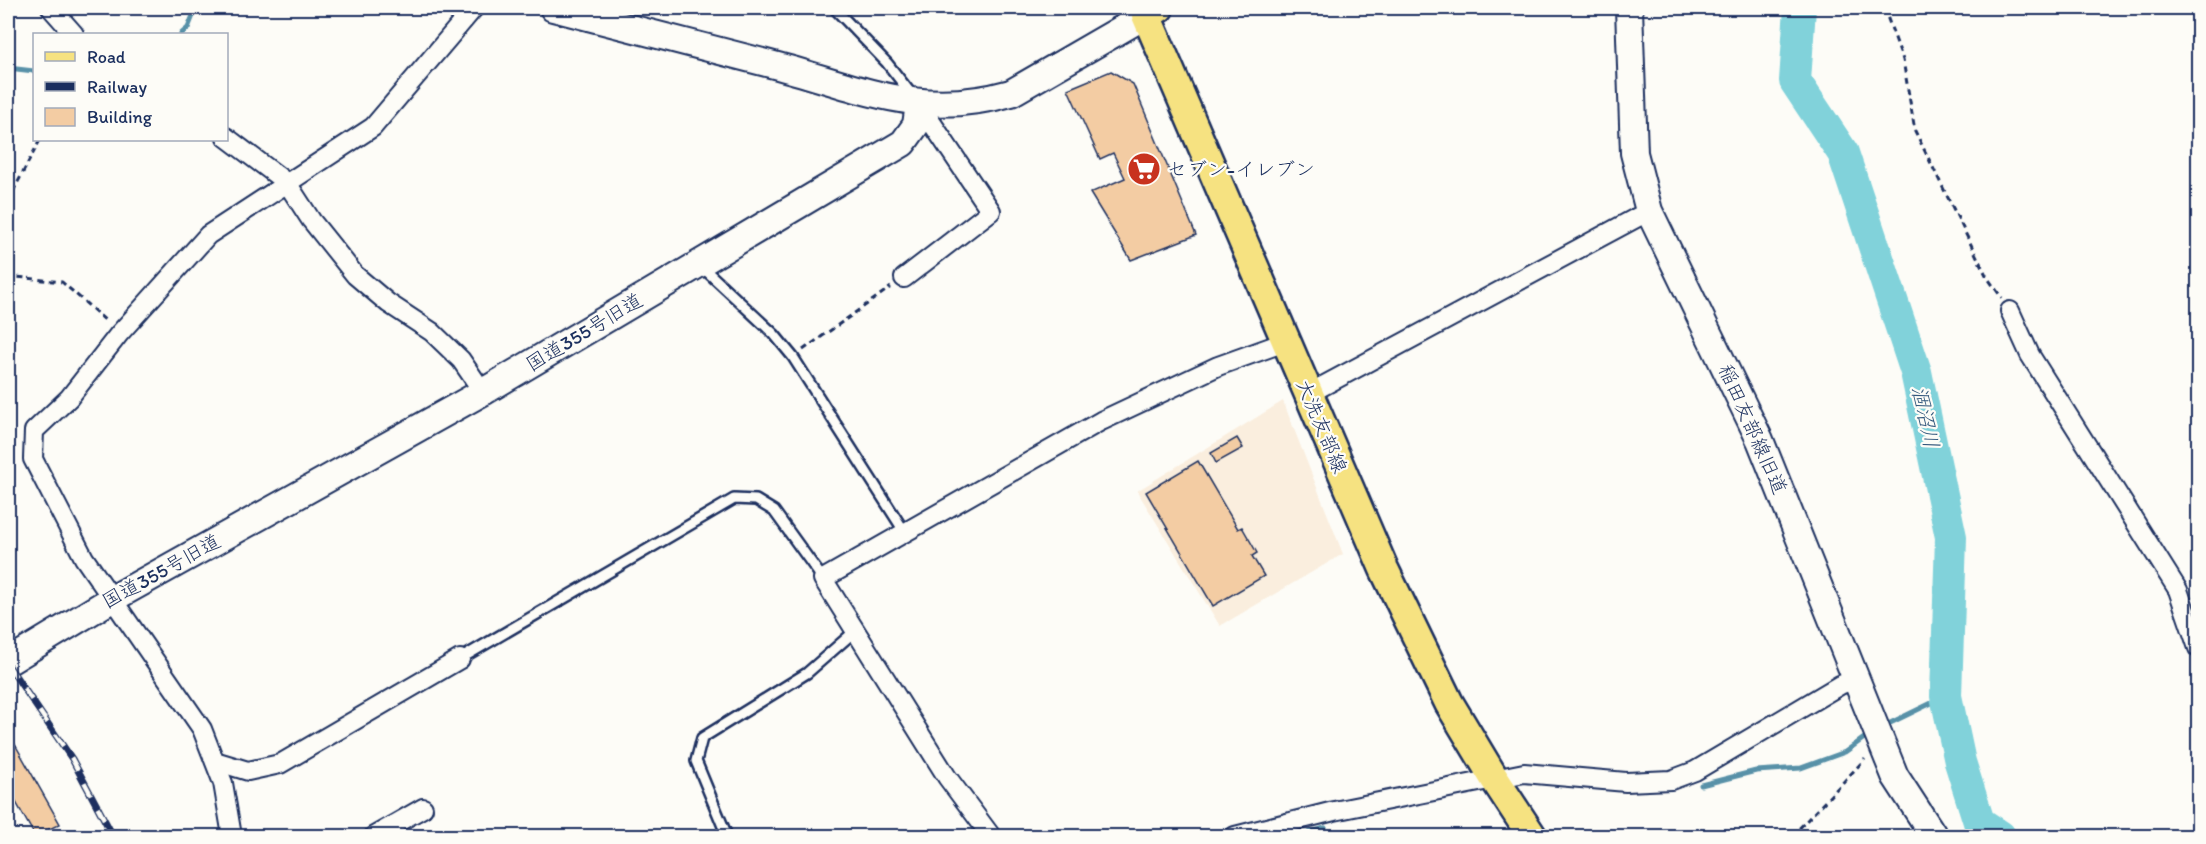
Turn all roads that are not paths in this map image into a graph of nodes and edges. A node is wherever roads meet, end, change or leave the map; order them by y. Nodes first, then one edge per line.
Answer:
1 (51, 8) edge
2 (474, 8) edge
3 (553, 8) edge
4 (834, 8) edge
5 (1629, 8) edge
6 (1149, 10) edge
7 (73, 33) edge
8 (919, 104) junction
9 (228, 139) edge
10 (287, 183) junction
11 (1649, 211) junction
12 (698, 264) junction
13 (904, 278) road end
14 (2010, 311) road end
15 (1285, 342) junction
16 (483, 392) junction
17 (1308, 394) junction
18 (904, 531) junction
19 (823, 579) junction
20 (112, 599) junction
21 (855, 631) junction
22 (2199, 648) edge
23 (460, 659) joint
24 (8, 662) edge
25 (1855, 679) junction
26 (214, 761) junction
27 (1494, 778) junction
28 (423, 808) dead end
29 (232, 837) edge
30 (374, 837) edge
31 (727, 837) edge
32 (991, 837) edge
33 (1235, 837) edge
34 (1532, 837) edge
35 (1934, 837) edge

1 - 7 street
2 - 10 street
3 - 8 street
4 - 8 lane
5 - 11 street, 稲田友部線旧道
6 - 8 street
6 - 15 main road, 大洗友部線
8 - 12 street, 国道355号旧道
8 - 13 street
9 - 10 street
10 - 16 street
10 - 20 street
11 - 17 street
11 - 25 street, 稲田友部線旧道
12 - 16 street, 国道355号旧道
12 - 18 lane
14 - 22 street
15 - 17 main road, 大洗友部線
15 - 18 street
16 - 20 street, 国道355号旧道
17 - 27 main road, 大洗友部線
18 - 19 street
19 - 21 street
19 - 23 lane
20 - 24 street, 国道355号旧道
20 - 26 street
21 - 31 lane
21 - 32 street
23 - 26 street
25 - 27 street
25 - 35 street, 稲田友部線旧道
26 - 29 street
27 - 33 street
27 - 34 main road, 大洗友部線
28 - 30 street

